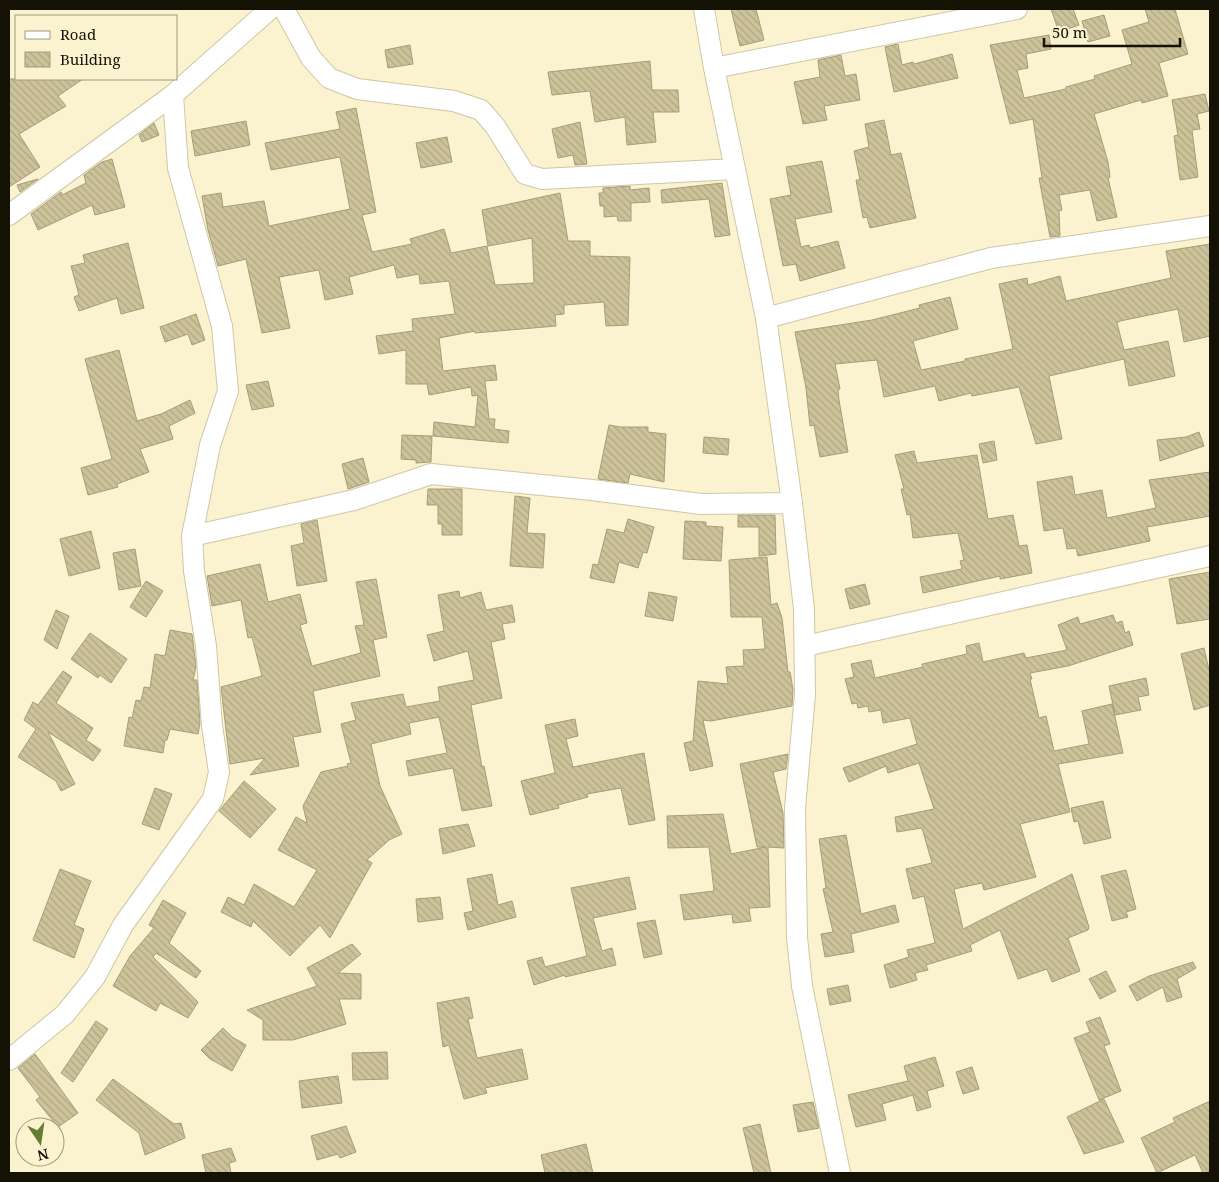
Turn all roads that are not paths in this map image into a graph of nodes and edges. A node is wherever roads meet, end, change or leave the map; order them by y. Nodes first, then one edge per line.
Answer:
1 (270, 9) edge
2 (284, 9) edge
3 (704, 9) edge
4 (1017, 9) edge
5 (714, 68) junction
6 (173, 95) junction
7 (735, 169) junction
8 (9, 214) edge
9 (1210, 226) edge
10 (766, 318) junction
11 (792, 502) junction
12 (192, 536) junction
13 (1210, 556) edge
14 (805, 646) junction
15 (9, 1060) edge
16 (840, 1173) edge

1 - 6 street
2 - 7 street
3 - 5 street
4 - 5 street
5 - 7 street
6 - 8 street
6 - 12 street
7 - 10 street
9 - 10 street
10 - 11 street
11 - 12 street
11 - 14 street
12 - 15 street
13 - 14 street
14 - 16 street

